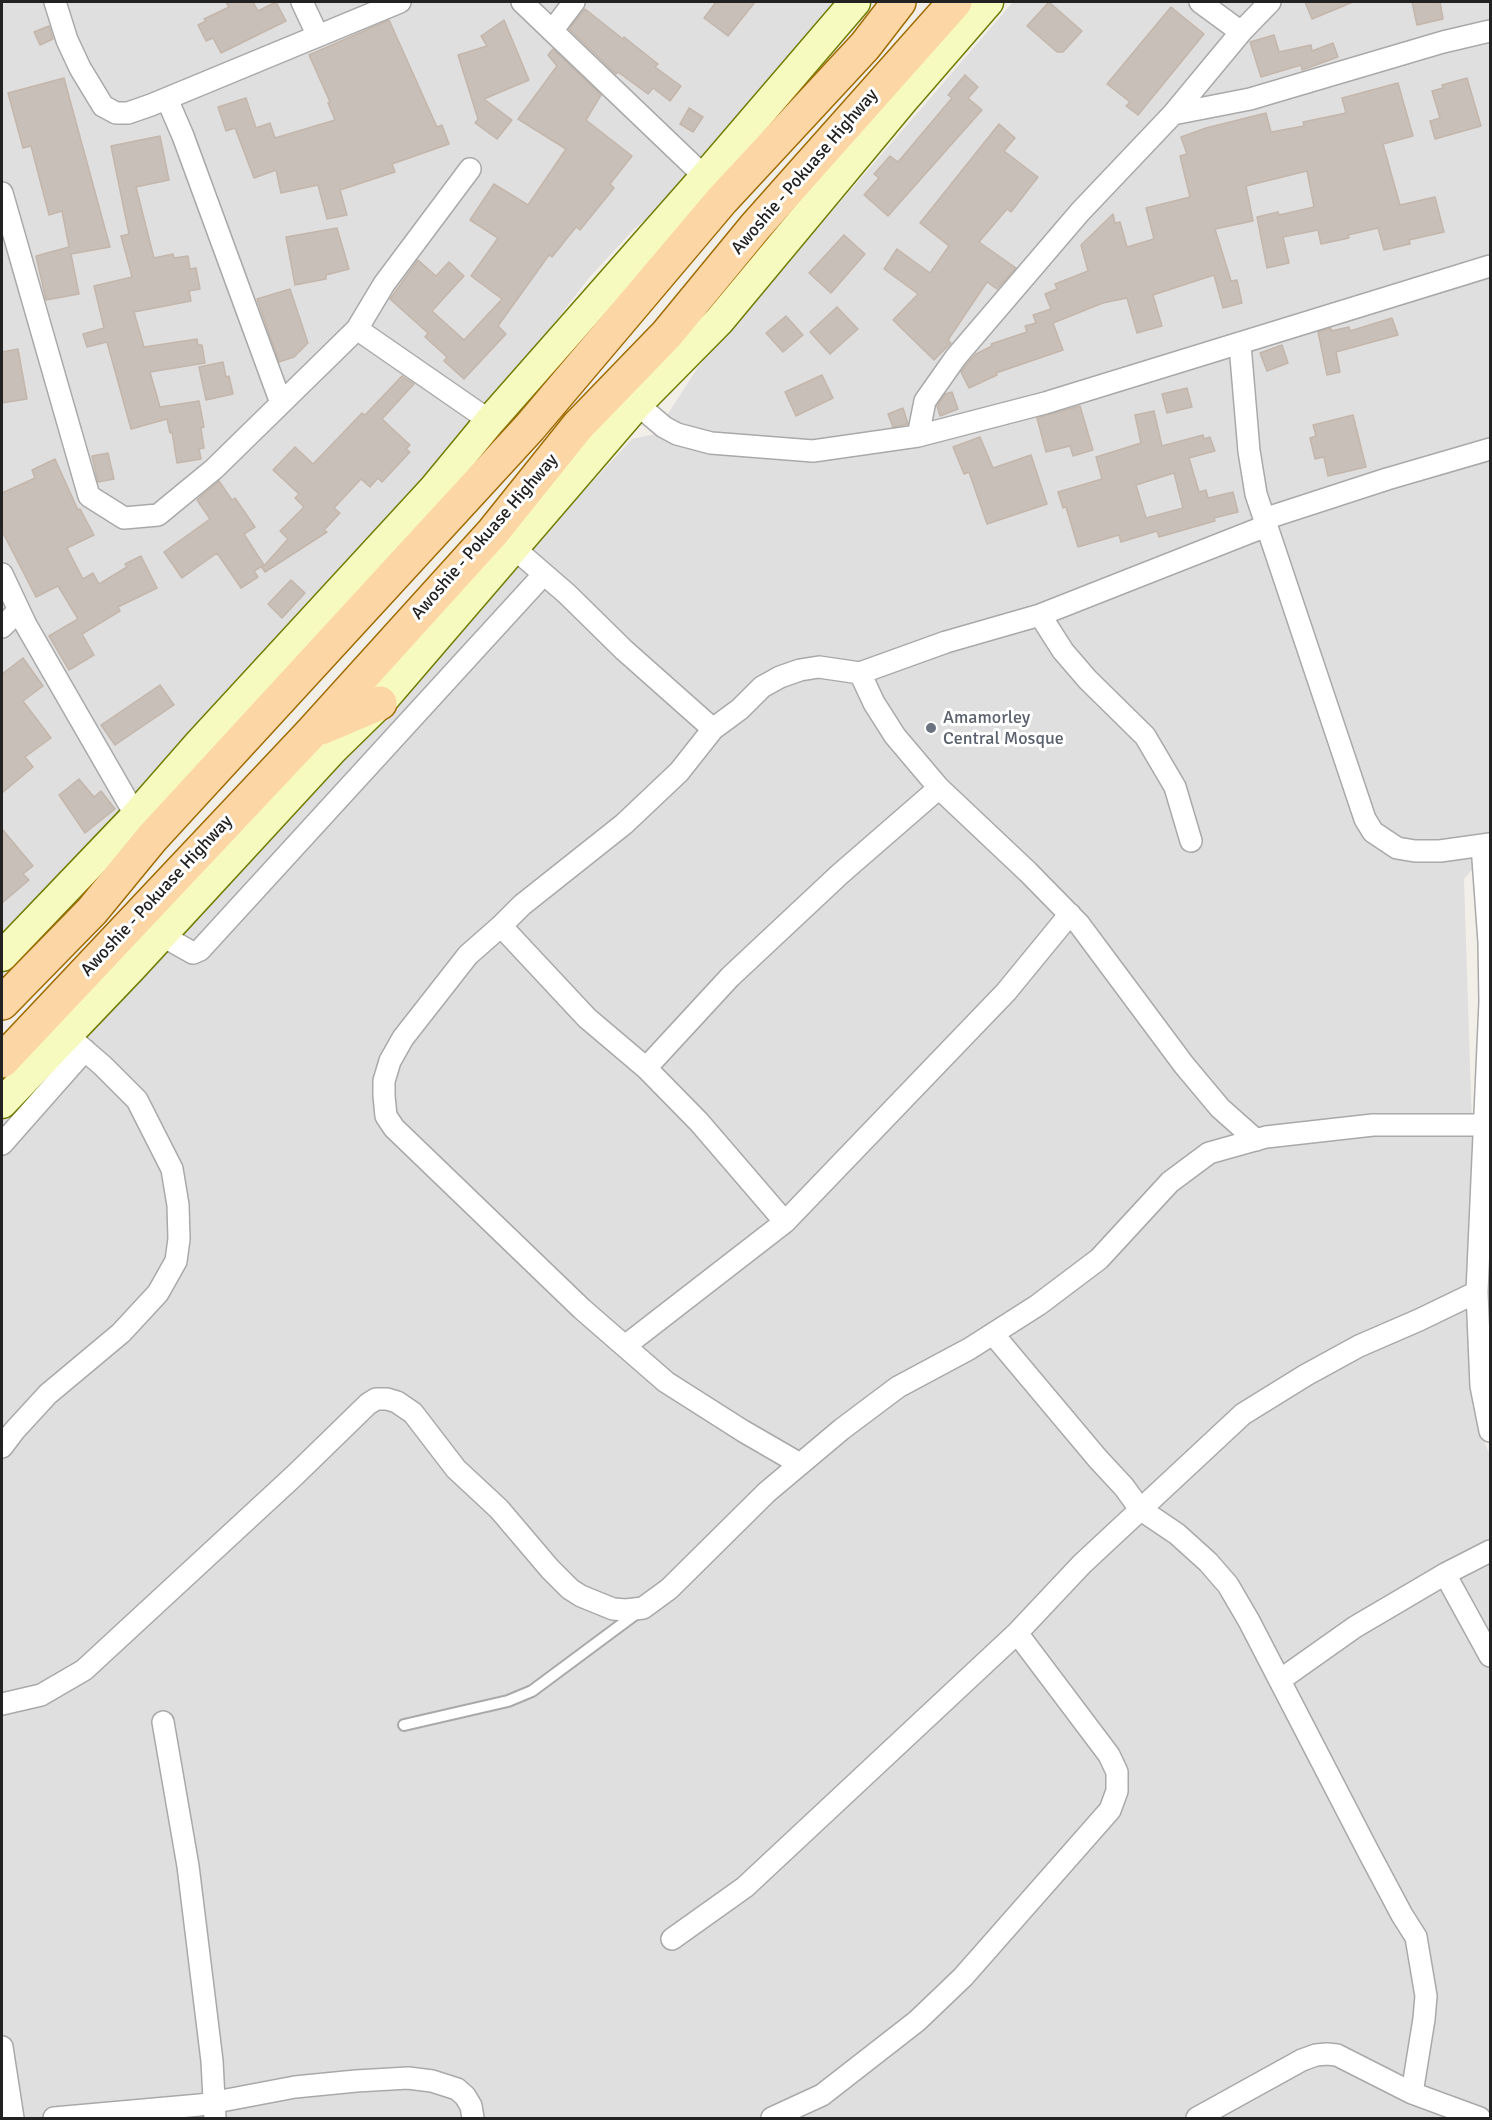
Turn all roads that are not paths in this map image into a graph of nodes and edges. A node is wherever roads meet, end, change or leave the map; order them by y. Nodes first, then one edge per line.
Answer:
1 (55, 2) edge
2 (302, 2) edge
3 (400, 2) edge
4 (522, 2) edge
5 (574, 2) edge
6 (855, 2) edge
7 (899, 2) edge
8 (955, 2) edge
9 (988, 2) edge
10 (1200, 2) edge
11 (1270, 2) edge
12 (552, 31) junction
13 (1491, 31) edge
14 (1241, 32) junction
15 (318, 36) junction
16 (166, 99) junction
17 (1173, 114) junction
18 (470, 169) dead end
19 (705, 177) junction
20 (2, 193) edge
21 (1491, 267) edge
22 (357, 329) junction
23 (1240, 345) junction
24 (281, 403) junction
25 (637, 404) junction
26 (490, 421) junction
27 (918, 436) junction
28 (1490, 449) edge
29 (1265, 523) junction
30 (515, 549) junction
31 (2, 574) edge
32 (544, 574) junction
33 (19, 610) junction
34 (1040, 615) junction
35 (2, 627) edge
36 (860, 673) junction
37 (380, 703) junction
38 (713, 729) junction
39 (311, 733) junction
40 (939, 788) junction
41 (136, 816) junction
42 (1191, 841) dead end
43 (1486, 844) edge
44 (1070, 915) junction
45 (501, 926) junction
46 (162, 935) junction
47 (2, 956) edge
48 (2, 1003) edge
49 (75, 1042) junction
50 (2, 1061) edge
51 (646, 1068) junction
52 (13, 1103) edge
53 (1484, 1125) junction
54 (1256, 1140) junction
55 (2, 1144) edge
56 (785, 1222) junction
57 (1478, 1292) junction
58 (993, 1334) junction
59 (625, 1346) junction
60 (1491, 1431) edge
61 (2, 1448) edge
62 (800, 1464) junction
63 (1140, 1509) junction
64 (1491, 1551) edge
65 (1445, 1574) junction
66 (642, 1608) junction
67 (1017, 1633) junction
68 (1491, 1656) edge
69 (1280, 1680) junction
70 (2, 1704) edge
71 (163, 1722) dead end
72 (404, 1725) dead end
73 (672, 1939) dead end
74 (2, 2046) edge
75 (1412, 2093) junction
76 (215, 2110) edge
77 (1436, 2112) edge
78 (13, 2118) edge
79 (54, 2118) edge
80 (473, 2118) edge
81 (772, 2118) edge
82 (1197, 2118) edge
83 (1480, 2118) edge

1 - 16 street
2 - 15 street
3 - 15 street
4 - 12 street
5 - 12 street
6 - 19 street
7 - 48 main road, Awoshie - Pokuase Highway
8 - 39 main road, Awoshie - Pokuase Highway
9 - 25 street
10 - 14 street
11 - 14 street
12 - 19 street
13 - 17 street
14 - 17 street
15 - 16 street
16 - 24 street
17 - 27 street
18 - 22 street
19 - 26 street
20 - 24 street
21 - 23 street
22 - 24 street
22 - 26 street
23 - 27 street
23 - 29 street
25 - 27 street
25 - 30 street
26 - 41 street
28 - 29 street
29 - 34 street
29 - 43 street
30 - 32 street
30 - 37 street
31 - 33 street
32 - 38 street
32 - 46 street
33 - 35 street
33 - 41 street
34 - 36 street
34 - 42 street
36 - 38 street
36 - 40 street
37 - 39 main road
37 - 46 street
38 - 45 street
39 - 50 main road, Awoshie - Pokuase Highway
40 - 44 street
40 - 51 street
41 - 47 street
43 - 53 street
44 - 54 street
44 - 56 street
45 - 51 street
45 - 59 street
46 - 49 street
49 - 52 street
49 - 61 street
51 - 56 street
52 - 55 street
53 - 54 street
53 - 57 street
54 - 58 street
56 - 59 street
57 - 60 street
57 - 63 street
58 - 62 street
58 - 63 street
59 - 62 street
62 - 66 street
63 - 67 street
63 - 69 street
64 - 65 street
65 - 68 street
65 - 69 street
66 - 70 street
66 - 72 lane
67 - 73 street
67 - 81 street
69 - 75 street
71 - 76 street
74 - 78 street
75 - 77 street
75 - 82 street
76 - 79 street
76 - 80 street
77 - 83 street

